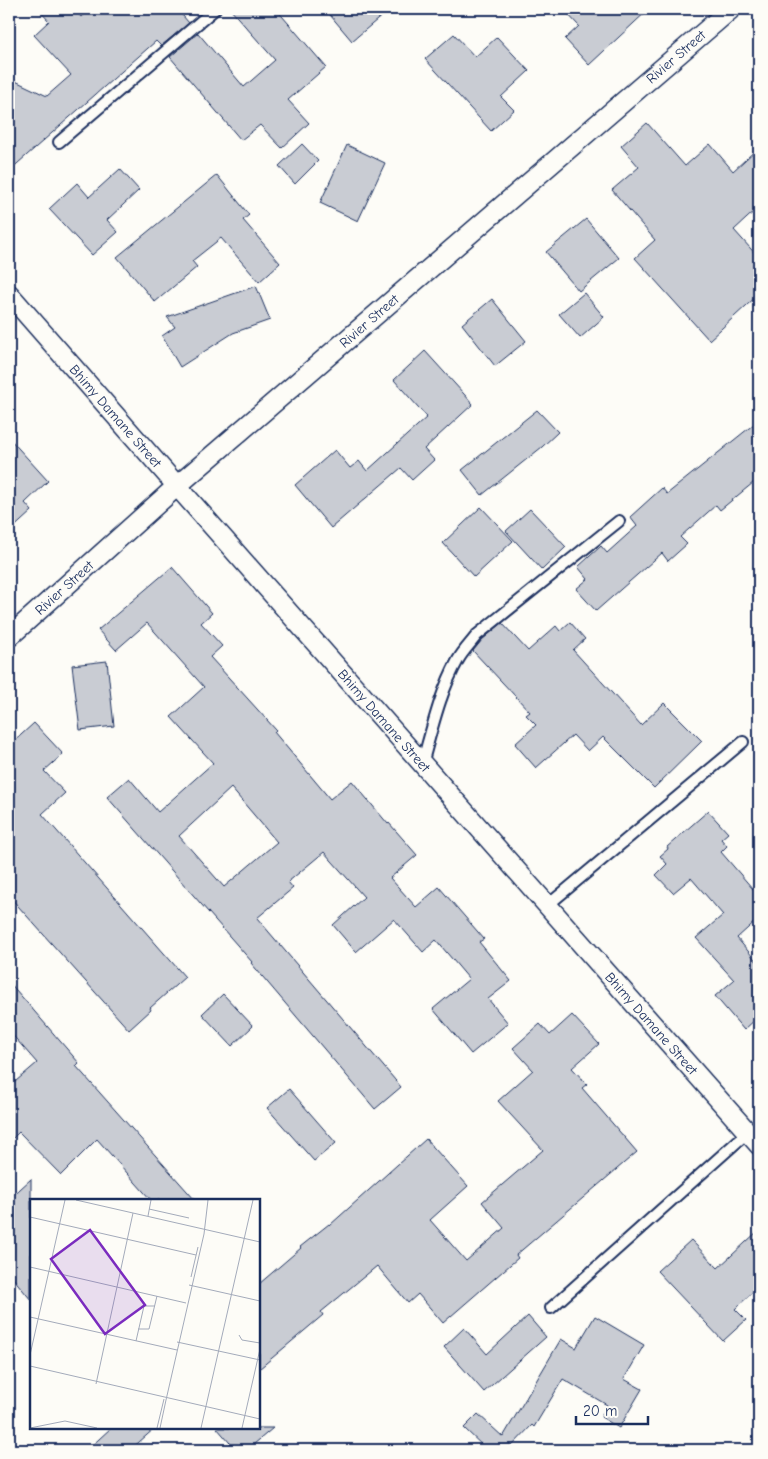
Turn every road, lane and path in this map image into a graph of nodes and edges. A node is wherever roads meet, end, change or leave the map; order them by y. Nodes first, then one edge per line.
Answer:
1 (215, 9) edge
2 (732, 9) edge
3 (59, 142) dead end
4 (9, 294) edge
5 (177, 486) junction
6 (619, 521) dead end
7 (9, 636) edge
8 (743, 742) dead end
9 (422, 764) junction
10 (548, 906) junction
11 (754, 1138) edge
12 (551, 1308) dead end

1 - 3 lane
2 - 5 street, Rivier Street
4 - 5 street, Bhimy Damane Street
5 - 7 street, Rivier Street
5 - 9 street, Bhimy Damane Street
6 - 9 lane
8 - 10 lane
9 - 10 street, Bhimy Damane Street
10 - 11 street, Bhimy Damane Street
11 - 12 lane

